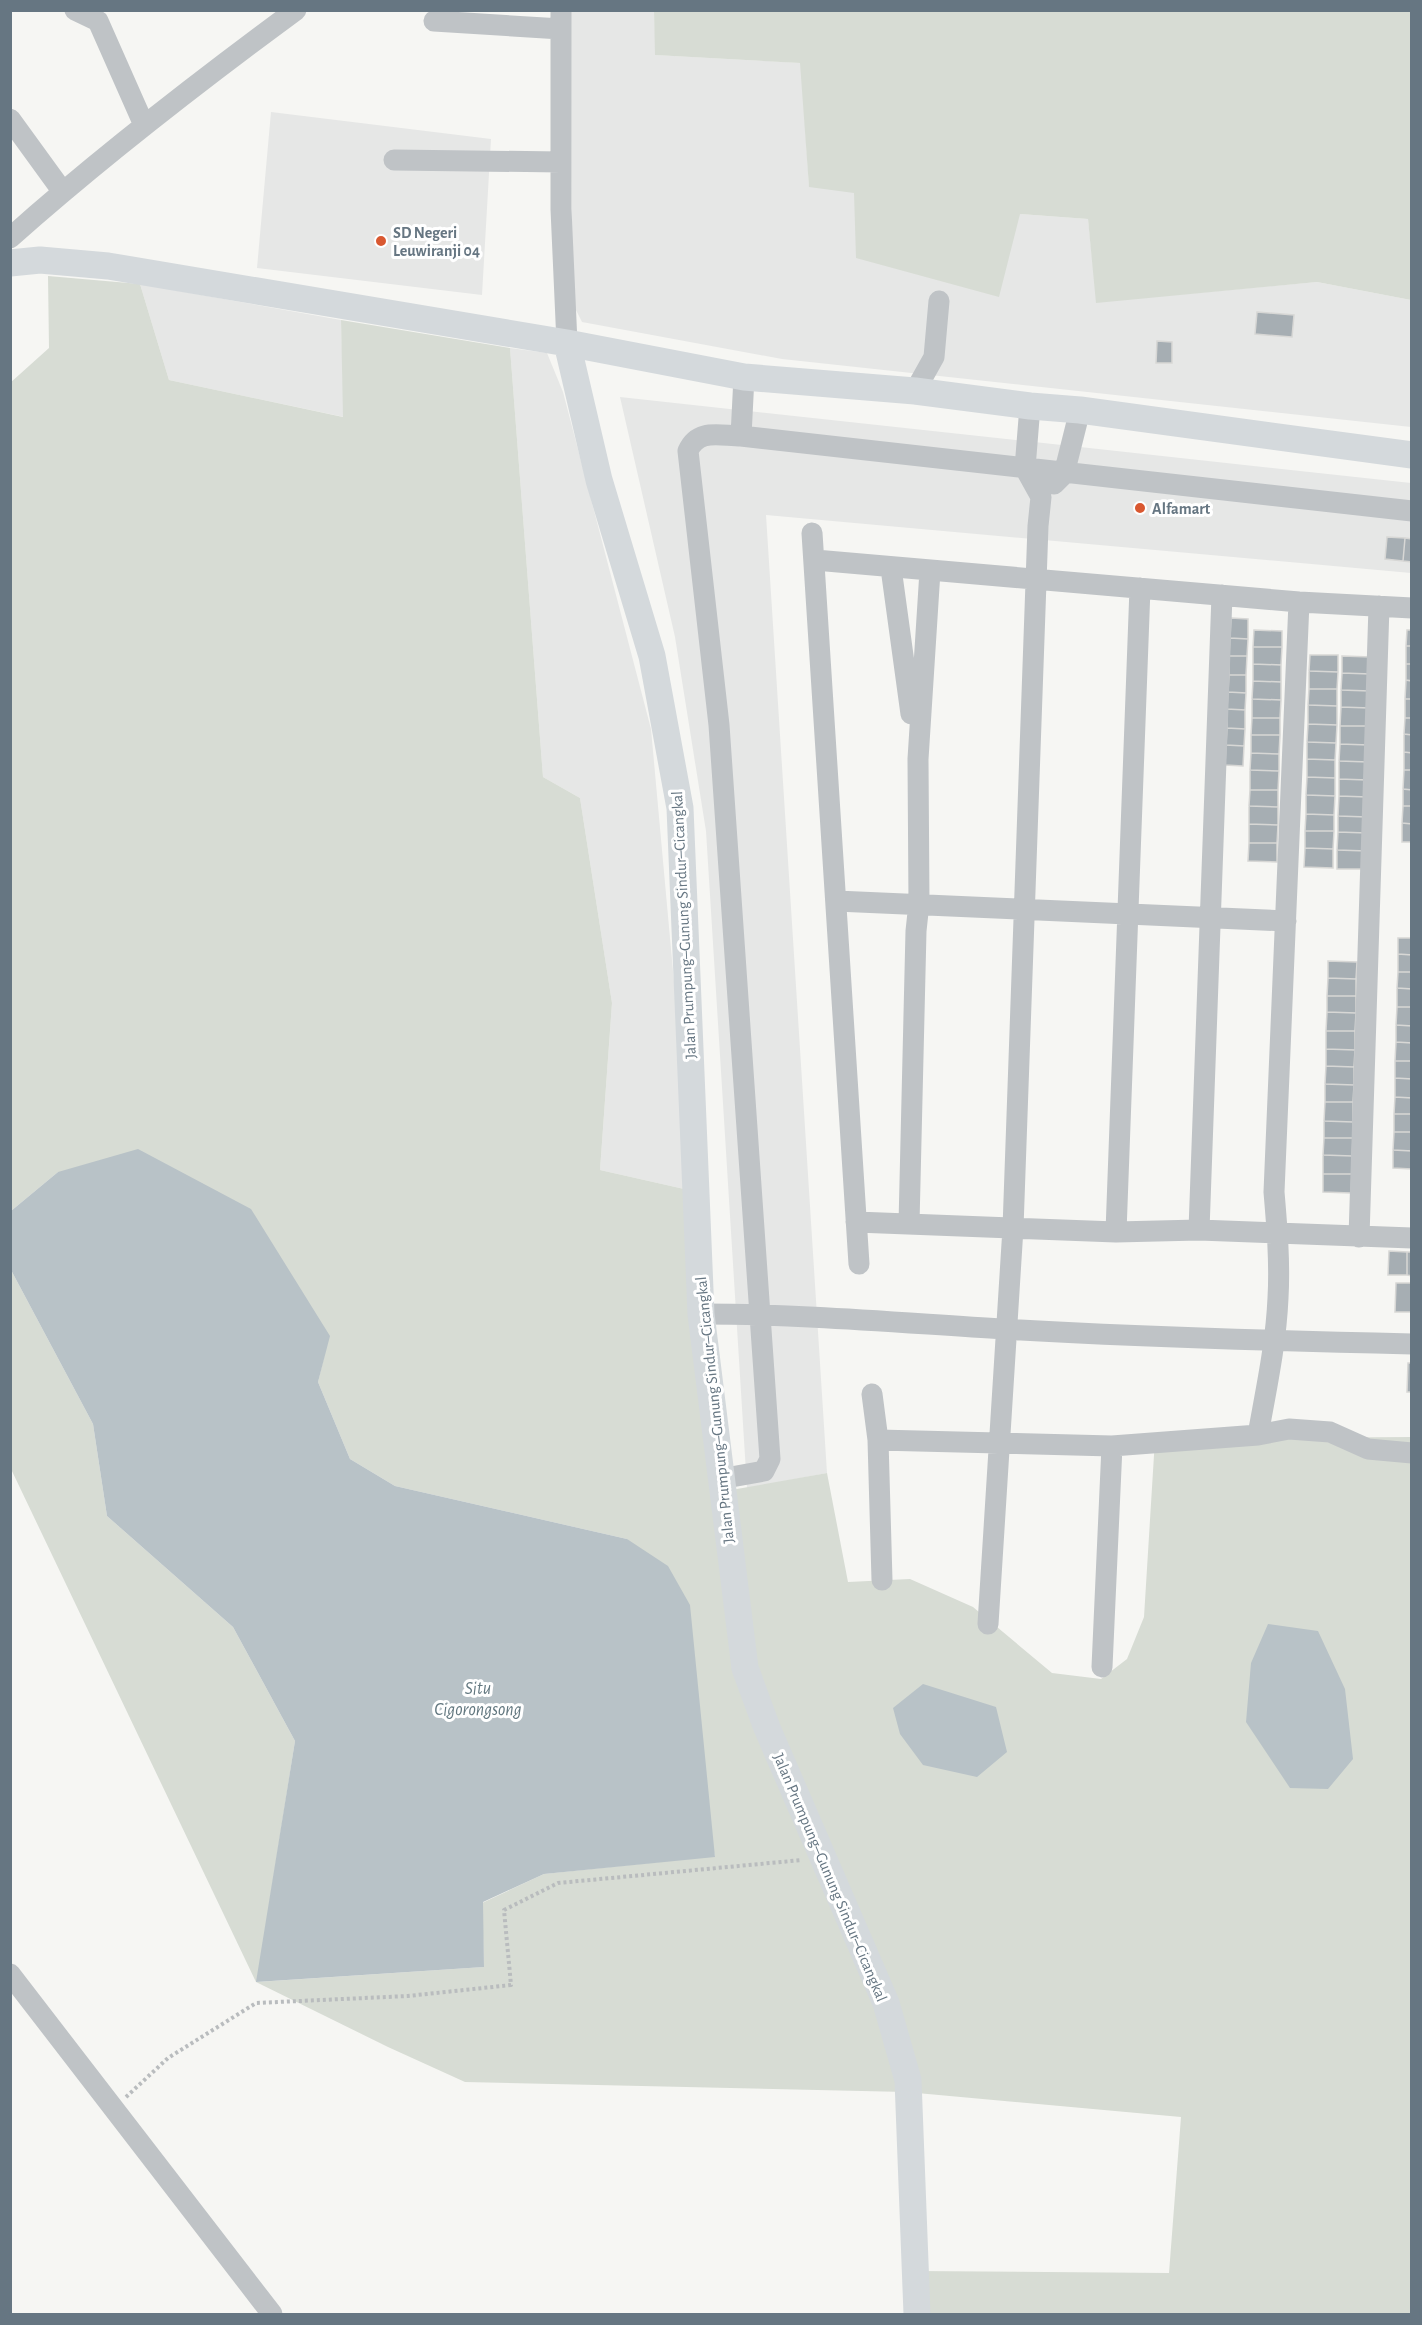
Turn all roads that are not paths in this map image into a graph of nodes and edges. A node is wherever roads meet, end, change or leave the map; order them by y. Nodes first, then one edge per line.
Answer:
1 (75, 10) edge
2 (286, 14) edge
3 (561, 20) edge
4 (434, 21) dead end
5 (10, 119) edge
6 (144, 125) junction
7 (394, 160) dead end
8 (561, 162) junction
9 (63, 192) junction
10 (10, 238) edge
11 (10, 263) edge
12 (939, 301) dead end
13 (567, 343) junction
14 (744, 377) junction
15 (915, 391) junction
16 (1030, 406) junction
17 (1080, 410) junction
18 (741, 436) junction
19 (1412, 455) edge
20 (1025, 468) junction
21 (1064, 474) junction
22 (1041, 498) junction
23 (1412, 511) edge
24 (812, 533) dead end
25 (814, 560) junction
26 (891, 568) junction
27 (930, 571) junction
28 (1037, 579) junction
29 (1140, 588) junction
30 (1222, 595) junction
31 (1299, 602) junction
32 (1379, 606) junction
33 (1412, 608) edge
34 (918, 759) junction
35 (836, 902) junction
36 (919, 903) junction
37 (1025, 910) junction
38 (1128, 914) junction
39 (1210, 917) junction
40 (1286, 921) junction
41 (856, 1222) junction
42 (909, 1224) junction
43 (1013, 1228) junction
44 (1199, 1230) junction
45 (1116, 1232) junction
46 (1277, 1234) junction
47 (1359, 1236) junction
48 (1412, 1238) edge
49 (859, 1264) dead end
50 (701, 1314) junction
51 (760, 1314) junction
52 (1007, 1329) junction
53 (1274, 1341) junction
54 (1412, 1344) edge
55 (873, 1394) dead end
56 (1258, 1435) junction
57 (878, 1440) junction
58 (999, 1442) junction
59 (1112, 1446) junction
60 (1412, 1453) edge
61 (720, 1479) junction
62 (882, 1580) dead end
63 (988, 1624) dead end
64 (1102, 1667) dead end
65 (10, 1974) edge
66 (272, 2314) edge
67 (918, 2314) edge

1 - 6 street
2 - 6 street
3 - 4 street
3 - 8 street
5 - 9 street
6 - 9 street
7 - 8 street
8 - 13 street
9 - 10 street
11 - 13 main road
12 - 15 street
13 - 14 main road
13 - 50 main road, Jalan Prumpung–Gunung Sindur–Cicangkal
14 - 15 main road
14 - 18 street
15 - 16 main road
16 - 17 main road
16 - 20 street
17 - 19 main road
17 - 21 street
18 - 20 street
18 - 51 street
20 - 21 street
20 - 22 street
21 - 22 street
21 - 23 street
22 - 28 street
24 - 25 street
25 - 26 street
25 - 35 street
26 - 27 street
26 - 34 street
27 - 28 street
27 - 34 street
28 - 29 street
28 - 37 street
29 - 30 street
29 - 38 street
30 - 31 street
30 - 39 street
31 - 32 street
31 - 40 street
32 - 33 street
32 - 47 street
34 - 36 street
35 - 36 street
35 - 41 street
36 - 37 street
36 - 42 street
37 - 38 street
37 - 43 street
38 - 39 street
38 - 45 street
39 - 40 street
39 - 44 street
40 - 46 street
41 - 42 street
41 - 49 street
42 - 43 street
43 - 45 street
43 - 52 street
44 - 45 street
44 - 46 street
46 - 47 street
46 - 53 street
47 - 48 street
50 - 51 street
50 - 61 main road, Jalan Prumpung–Gunung Sindur–Cicangkal
51 - 52 street
51 - 61 street
52 - 53 street
52 - 58 street
53 - 54 street
53 - 56 street
55 - 57 street
56 - 59 street
56 - 60 street
57 - 58 street
57 - 62 street
58 - 59 street
58 - 63 street
59 - 64 street
61 - 67 main road, Jalan Prumpung–Gunung Sindur–Cicangkal
65 - 66 street

